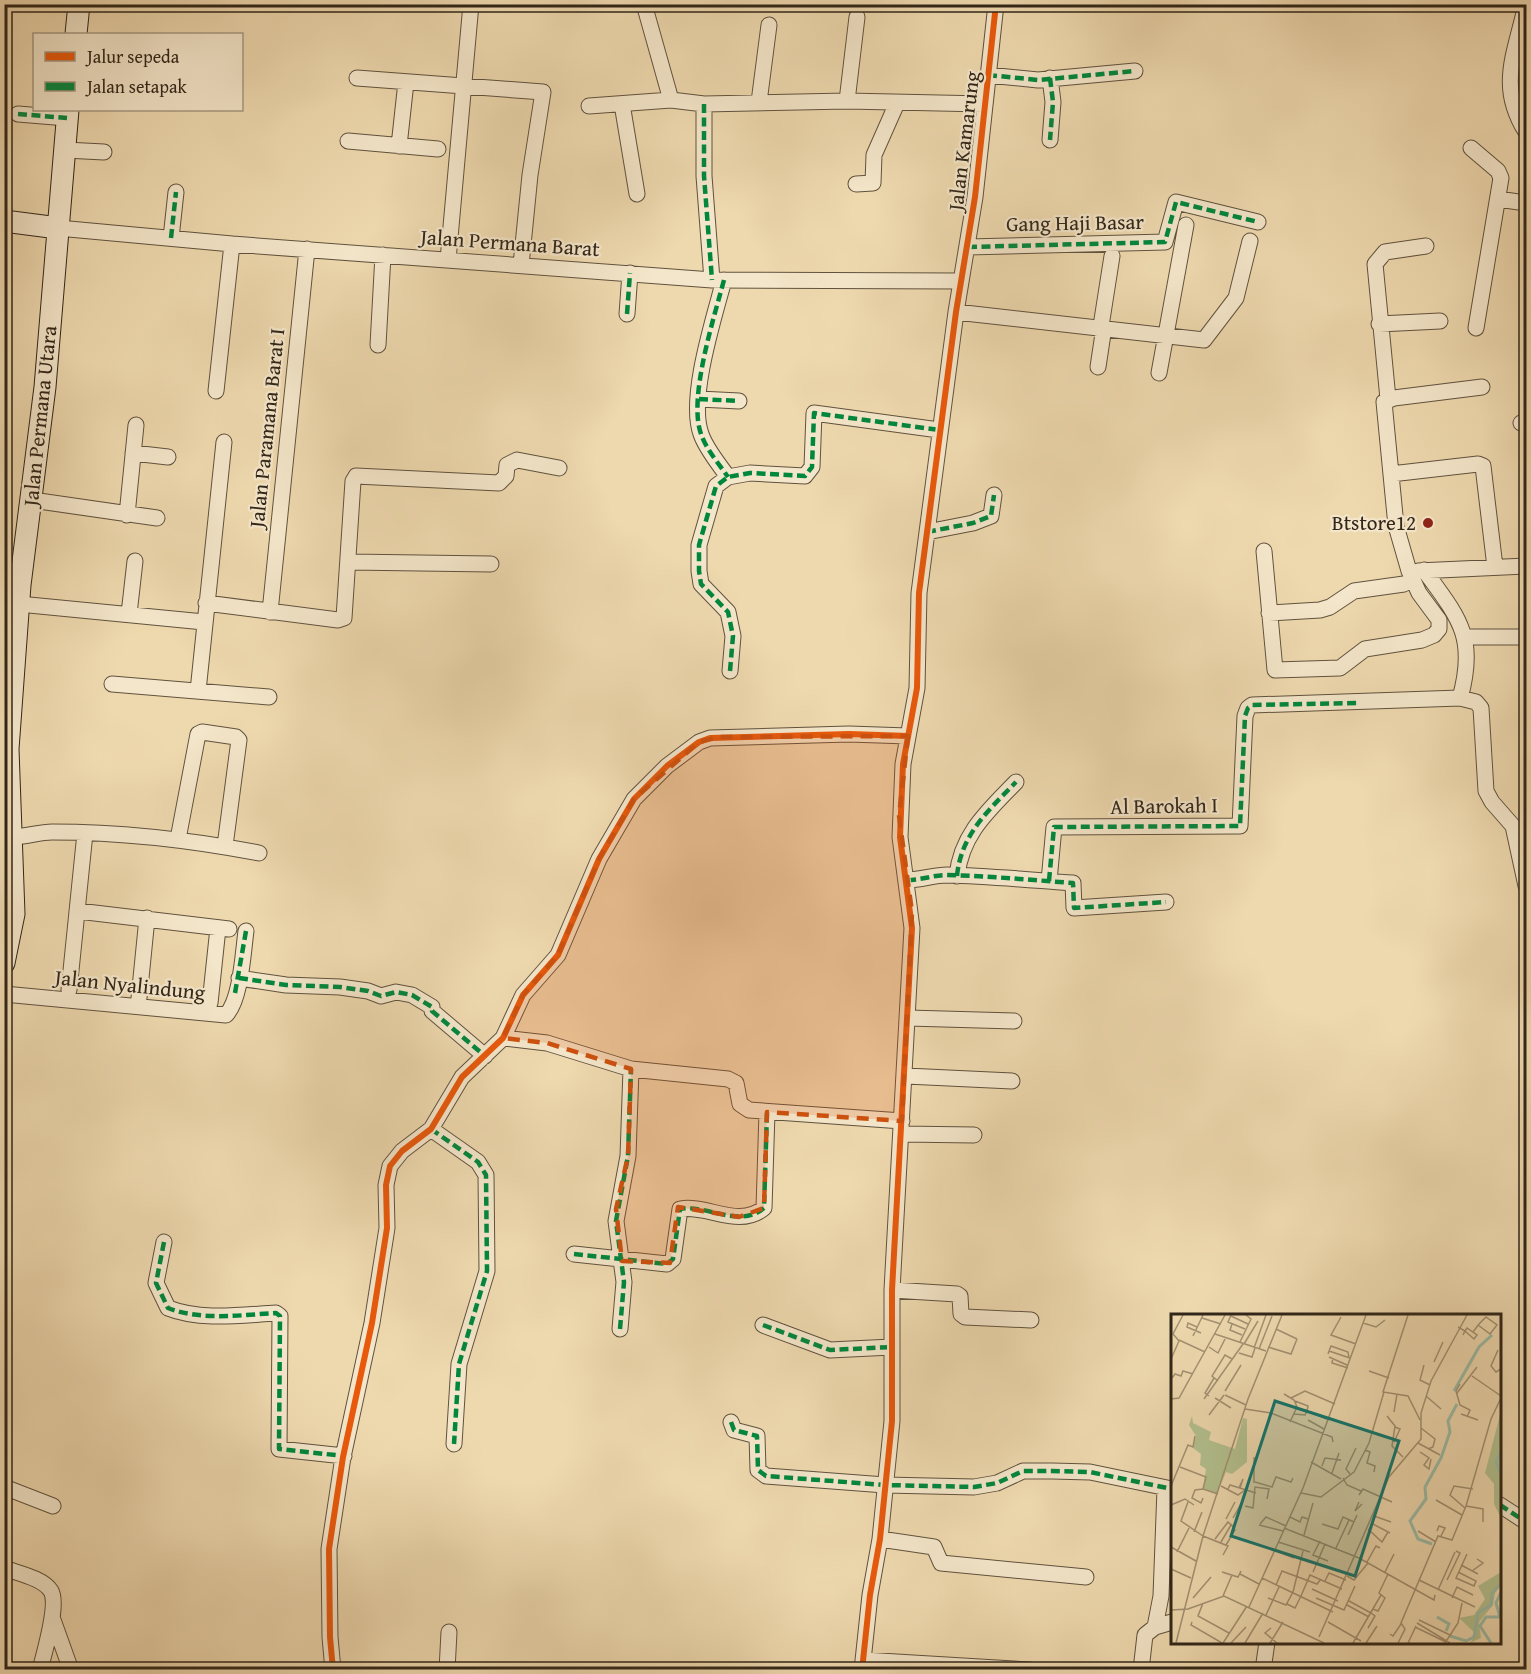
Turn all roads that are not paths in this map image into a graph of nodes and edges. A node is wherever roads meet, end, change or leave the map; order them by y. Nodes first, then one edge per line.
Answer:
1 (79, 4) edge
2 (471, 4) edge
3 (644, 4) edge
4 (996, 4) edge
5 (1526, 4) edge
6 (857, 17) dead end
7 (770, 25) dead end
8 (76, 33) edge
9 (1135, 71) dead end
10 (988, 75) junction
11 (357, 78) dead end
12 (1050, 78) junction
13 (406, 82) junction
14 (464, 87) junction
15 (671, 100) junction
16 (847, 101) junction
17 (759, 102) junction
18 (897, 103) junction
19 (622, 104) junction
20 (704, 104) junction
21 (985, 104) junction
22 (589, 106) dead end
23 (18, 114) dead end
24 (68, 114) edge
25 (1527, 132) edge
26 (1050, 140) dead end
27 (348, 141) dead end
28 (399, 146) junction
29 (1471, 148) dead end
30 (438, 149) dead end
31 (64, 150) junction
32 (104, 152) dead end
33 (856, 184) dead end
34 (176, 192) dead end
35 (637, 194) dead end
36 (1498, 200) junction
37 (1527, 203) edge
38 (4, 221) edge
39 (1258, 222) dead end
40 (1186, 225) dead end
41 (58, 228) junction
42 (171, 238) junction
43 (1250, 241) dead end
44 (232, 244) junction
45 (1426, 246) dead end
46 (968, 247) junction
47 (307, 249) junction
48 (383, 255) junction
49 (1112, 256) dead end
50 (448, 260) junction
51 (520, 265) junction
52 (630, 273) junction
53 (718, 280) junction
54 (960, 281) junction
55 (956, 312) junction
56 (627, 314) dead end
57 (1440, 321) dead end
58 (1379, 324) junction
59 (1103, 326) junction
60 (1476, 328) dead end
61 (1166, 336) junction
62 (378, 345) dead end
63 (1098, 368) dead end
64 (1159, 373) dead end
65 (1482, 387) dead end
66 (216, 391) dead end
67 (699, 399) junction
68 (1388, 399) junction
69 (739, 401) dead end
70 (136, 425) dead end
71 (939, 430) junction
72 (224, 442) dead end
73 (133, 453) junction
74 (168, 457) dead end
75 (559, 468) dead end
76 (1391, 474) junction
77 (728, 477) junction
78 (994, 495) dead end
79 (32, 500) junction
80 (127, 514) junction
81 (157, 518) dead end
82 (927, 532) junction
83 (1264, 551) dead end
84 (135, 561) dead end
85 (349, 562) junction
86 (491, 564) dead end
87 (1527, 566) edge
88 (1495, 567) junction
89 (1412, 575) junction
90 (14, 591) edge
91 (206, 603) junction
92 (270, 612) junction
93 (1269, 613) junction
94 (129, 614) junction
95 (204, 622) junction
96 (1466, 637) junction
97 (1527, 637) edge
98 (10, 653) edge
99 (730, 671) dead end
100 (112, 684) dead end
101 (198, 691) junction
102 (269, 698) dead end
103 (1460, 698) junction
104 (908, 736) junction
105 (6, 749) edge
106 (1016, 782) dead end
107 (11, 832) junction
108 (85, 832) junction
109 (178, 839) junction
110 (225, 846) junction
111 (259, 852) dead end
112 (957, 876) junction
113 (907, 880) junction
114 (1049, 881) junction
115 (1527, 886) edge
116 (1166, 902) dead end
117 (78, 911) junction
118 (147, 918) junction
119 (246, 931) dead end
120 (4, 963) edge
121 (237, 985) junction
122 (69, 990) dead end
123 (4, 994) edge
124 (139, 998) dead end
125 (210, 1003) dead end
126 (908, 1018) junction
127 (1014, 1022) dead end
128 (503, 1038) junction
129 (485, 1056) junction
130 (631, 1069) junction
131 (906, 1076) junction
132 (1012, 1081) dead end
133 (767, 1112) junction
134 (902, 1127) junction
135 (431, 1129) junction
136 (974, 1135) dead end
137 (164, 1242) dead end
138 (574, 1254) dead end
139 (622, 1261) junction
140 (892, 1290) junction
141 (1031, 1320) dead end
142 (763, 1325) dead end
143 (620, 1329) dead end
144 (892, 1347) junction
145 (731, 1422) dead end
146 (453, 1444) dead end
147 (344, 1455) junction
148 (885, 1485) junction
149 (4, 1487) edge
150 (1169, 1489) edge
151 (52, 1506) dead end
152 (1501, 1506) edge
153 (1527, 1522) edge
154 (880, 1539) junction
155 (4, 1568) edge
156 (1086, 1577) dead end
157 (51, 1614) junction
158 (1171, 1623) edge
159 (1155, 1627) junction
160 (449, 1632) dead end
161 (1267, 1644) edge
162 (863, 1665) edge
163 (930, 1667) edge
164 (40, 1670) edge
165 (71, 1670) edge
166 (333, 1670) edge
167 (447, 1670) edge
168 (1030, 1670) edge
169 (1141, 1670) edge
170 (1263, 1670) edge

1 - 8 street
2 - 14 street
3 - 15 street
4 - 10 street, Jalan Kamarung
5 - 25 street
6 - 16 street
7 - 17 street
9 - 12 street
10 - 12 street
10 - 21 street, Jalan Kamarung
11 - 13 street
12 - 26 street
13 - 14 street
13 - 28 street
14 - 50 street
14 - 51 street
15 - 19 street
15 - 20 street
16 - 17 street
16 - 18 street
17 - 20 street
18 - 21 street
18 - 33 street
19 - 22 street
19 - 35 street
20 - 53 street
21 - 46 street, Jalan Kamarung
23 - 24 street
24 - 31 street, Jalan Permana Utara
27 - 28 street
28 - 30 street
29 - 36 street
31 - 32 street
31 - 41 street, Jalan Permana Utara
34 - 42 street
36 - 37 street
36 - 60 street
38 - 41 street
39 - 46 street, Gang Haji Basar
40 - 61 street
41 - 42 street, Jalan Permana Barat
41 - 79 street, Jalan Permana Utara
42 - 44 street, Jalan Permana Barat
43 - 61 street
44 - 47 street, Jalan Permana Barat
44 - 66 street
45 - 58 street
46 - 54 street, Jalan Kamarung
47 - 48 street, Jalan Permana Barat
47 - 92 street, Jalan Paramana Barat I
48 - 50 street, Jalan Permana Barat
48 - 62 street
49 - 59 street
50 - 51 street, Jalan Permana Barat
51 - 52 street, Jalan Permana Barat
52 - 53 street, Jalan Permana Barat
52 - 56 street
53 - 54 street, Jalan Permana Barat
53 - 67 street
54 - 55 street, Jalan Kamarung
55 - 59 street
55 - 71 street, Jalan Kamarung
57 - 58 street
58 - 68 street
59 - 61 street
59 - 63 street
61 - 64 street
65 - 68 street
67 - 69 street
67 - 77 street
68 - 76 street
70 - 73 street
71 - 77 street
71 - 82 street, Jalan Kamarung
72 - 91 street
73 - 74 street
73 - 80 street
75 - 85 street
76 - 88 street
76 - 89 street
77 - 99 street
78 - 82 street
79 - 80 street
79 - 90 street, Jalan Permana Utara
80 - 81 street
82 - 104 street, Jalan Kamarung
83 - 93 street
84 - 94 street
85 - 86 street
85 - 92 street
87 - 88 street
88 - 89 street
89 - 93 street
89 - 93 street
89 - 96 street
90 - 94 street
90 - 98 street, Jalan Permana Utara
91 - 92 street
91 - 95 street
94 - 95 street
95 - 101 street
96 - 97 street
96 - 103 street
98 - 105 street, Jalan Permana Utara
100 - 101 street
101 - 102 street
103 - 114 street, Al Barokah I
103 - 115 street
104 - 113 street, Jalan Kamarung
104 - 128 street
105 - 107 street, Jalan Permana Utara
106 - 112 street
107 - 108 street
107 - 120 street, Jalan Permana Utara
108 - 109 street
108 - 117 street
109 - 110 street
109 - 110 street
110 - 111 street
112 - 113 street
112 - 114 street
113 - 126 street, Jalan Kamarung
114 - 116 street
117 - 118 street
117 - 122 street
118 - 124 street
118 - 125 street
119 - 121 street
121 - 123 street, Jalan Nyalindung
121 - 129 street
126 - 127 street
126 - 131 street, Jalan Kamarung
128 - 129 street
128 - 130 street
129 - 135 street
130 - 133 street
130 - 139 street
131 - 132 street
131 - 134 street, Jalan Kamarung
133 - 134 street
133 - 139 street
134 - 136 street
134 - 140 street, Jalan Kamarung
135 - 146 street
135 - 147 street
137 - 147 street
138 - 139 street
139 - 143 street
140 - 141 street
140 - 144 street, Jalan Kamarung
142 - 144 street
144 - 148 street, Jalan Kamarung
145 - 148 street
147 - 166 street
148 - 150 street
148 - 154 street, Jalan Kamarung
149 - 151 street
150 - 159 street
152 - 153 street
154 - 156 street
154 - 162 street, Jalan Kamarung
155 - 157 street
157 - 164 street
157 - 165 street
158 - 159 street
159 - 169 street
160 - 167 street
161 - 170 street
162 - 163 street
163 - 168 street

